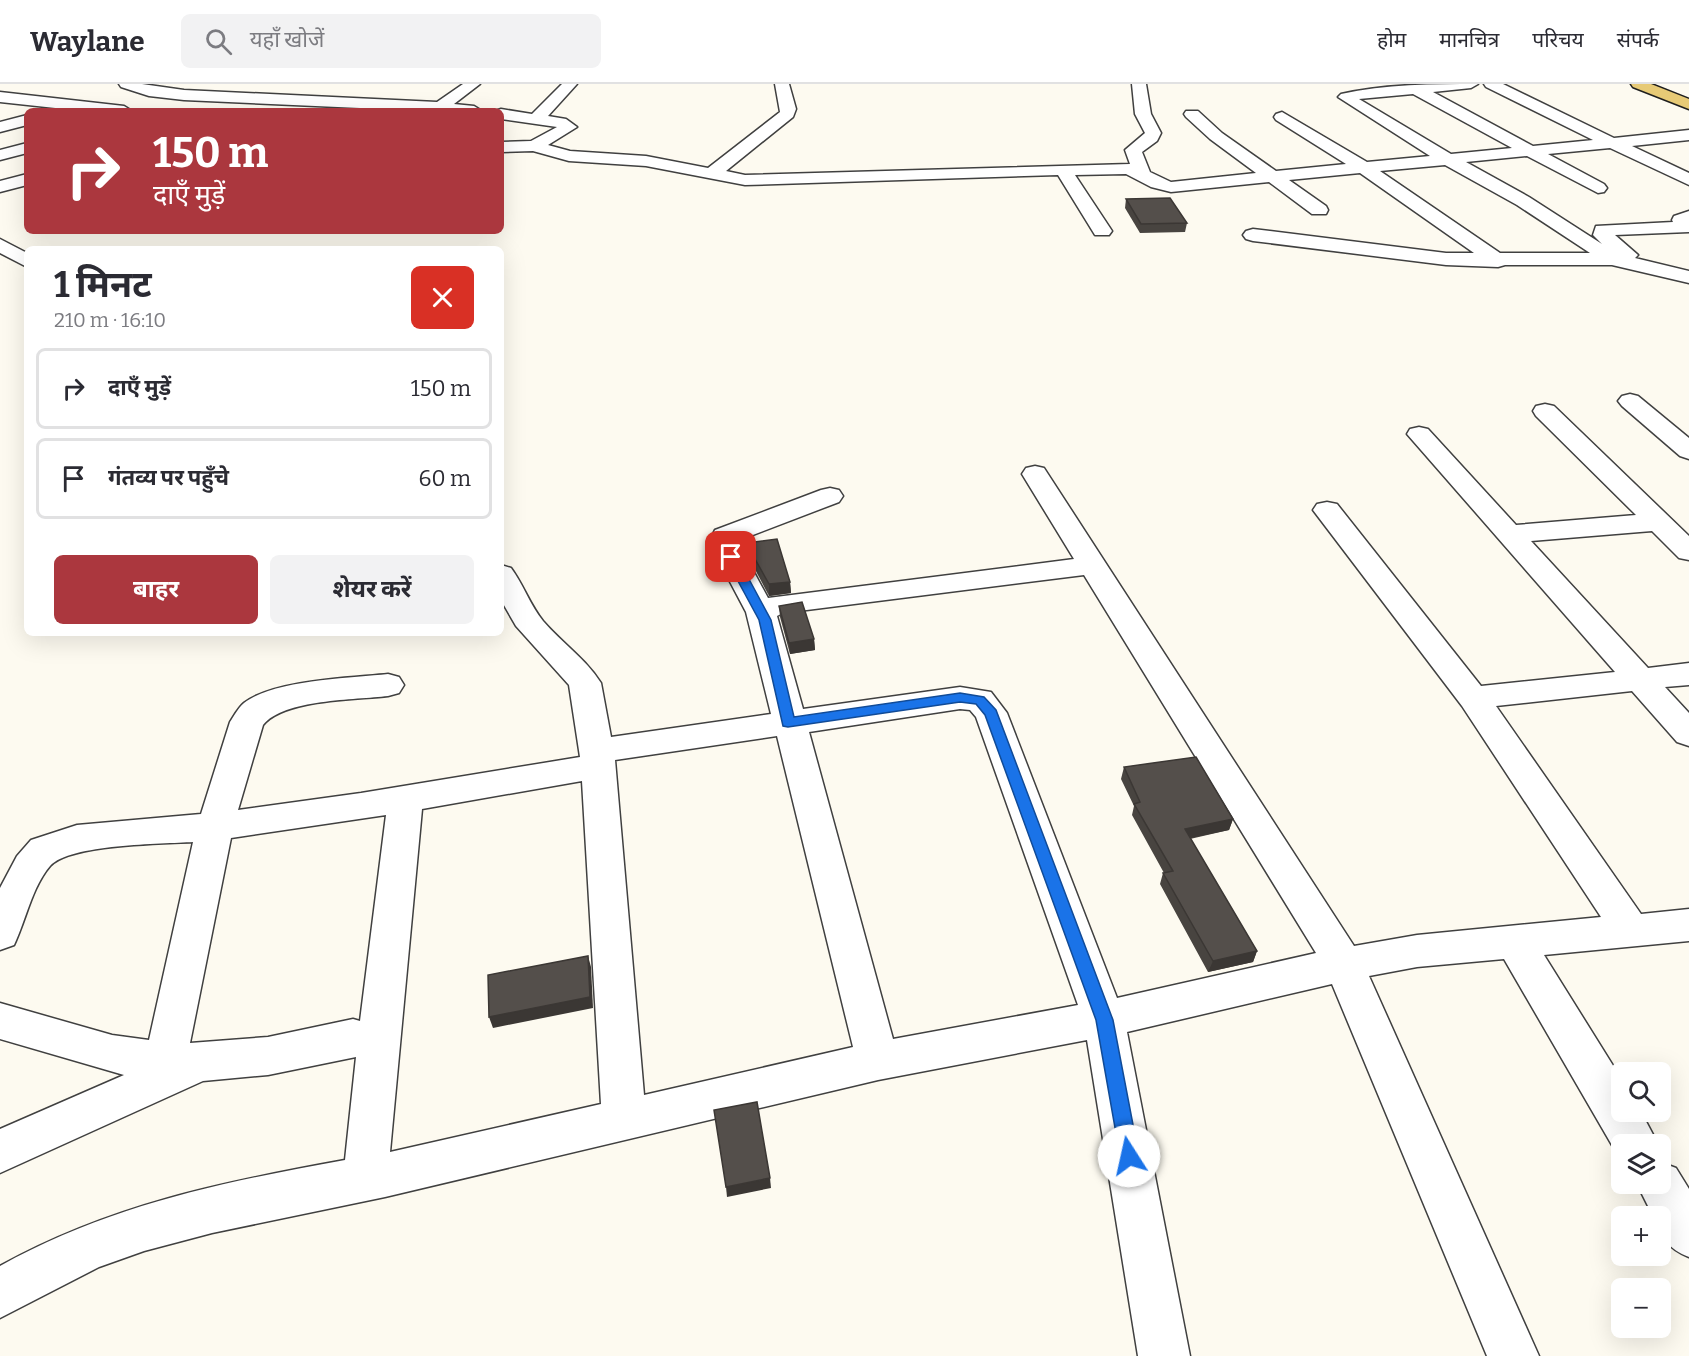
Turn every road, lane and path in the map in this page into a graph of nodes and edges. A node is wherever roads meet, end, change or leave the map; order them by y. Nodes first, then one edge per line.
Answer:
1 (126, 84) edge
2 (310, 84) edge
3 (570, 84) edge
4 (782, 84) edge
5 (1139, 84) edge
6 (1471, 84) edge
7 (1491, 84) edge
8 (1638, 84) edge
9 (1657, 84) edge
10 (48, 85) edge
11 (470, 86) edge
12 (444, 87) dead end
13 (396, 89) dead end
14 (1416, 89) junction
15 (1689, 96) edge
16 (0, 97) edge
17 (284, 99) junction
18 (367, 104) junction
19 (1689, 104) edge
20 (59, 107) edge
21 (96, 108) edge
22 (262, 108) edge
23 (399, 108) edge
24 (439, 108) edge
25 (504, 114) edge
26 (1192, 114) dead end
27 (1282, 117) dead end
28 (536, 119) junction
29 (24, 121) edge
30 (0, 127) edge
31 (1689, 135) edge
32 (1614, 143) junction
33 (504, 147) edge
34 (24, 149) edge
35 (546, 150) junction
36 (1533, 151) junction
37 (0, 155) edge
38 (504, 159) edge
39 (1449, 160) junction
40 (1364, 168) junction
41 (1063, 170) junction
42 (1141, 172) junction
43 (710, 175) junction
44 (1275, 178) junction
45 (24, 180) edge
46 (1689, 180) edge
47 (0, 187) edge
48 (1598, 188) dead end
49 (1319, 210) dead end
50 (1689, 217) edge
51 (1102, 231) dead end
52 (1253, 235) dead end
53 (0, 245) edge
54 (24, 259) edge
55 (1612, 259) junction
56 (1498, 261) junction
57 (1642, 265) junction
58 (1689, 277) edge
59 (1630, 401) dead end
60 (1545, 411) dead end
61 (1419, 434) dead end
62 (1689, 452) edge
63 (1035, 474) dead end
64 (830, 496) dead end
65 (1327, 510) dead end
66 (1657, 522) junction
67 (1509, 534) junction
68 (1689, 552) edge
69 (1093, 565) junction
70 (504, 579) edge
71 (761, 612) junction
72 (1689, 674) edge
73 (1642, 679) junction
74 (388, 686) dead end
75 (1473, 698) junction
76 (788, 723) junction
77 (1689, 734) edge
78 (598, 758) junction
79 (405, 801) junction
80 (215, 826) junction
81 (1689, 925) edge
82 (1631, 930) junction
83 (0, 934) edge
84 (1514, 941) junction
85 (1344, 964) junction
86 (1104, 1020) junction
87 (0, 1021) edge
88 (377, 1056) junction
89 (878, 1061) junction
90 (183, 1062) junction
91 (624, 1121) junction
92 (1630, 1134) edge
93 (0, 1151) edge
94 (385, 1175) junction
95 (1666, 1194) edge
96 (1689, 1233) edge
97 (0, 1293) edge
98 (1164, 1356) edge
99 (1513, 1356) edge

1 - 17 street
2 - 17 street
3 - 28 street
4 - 43 street
5 - 42 street
6 - 14 street
7 - 32 street
8 - 19 main road
9 - 15 main road
10 - 20 street
11 - 12 street
11 - 24 street
13 - 18 street
14 - 36 street
14 - 39 street
16 - 20 street
17 - 18 street
17 - 22 street
18 - 23 street
20 - 21 street
25 - 28 street
26 - 44 street
27 - 40 street
28 - 35 street
29 - 30 street
31 - 32 street
32 - 36 street
32 - 46 street
33 - 35 street
34 - 37 street
35 - 38 street
35 - 43 street
36 - 39 street
36 - 48 street
39 - 40 street
39 - 55 street
40 - 44 street
40 - 56 street
41 - 42 street
41 - 43 street
41 - 51 street
42 - 44 street
44 - 49 street
45 - 47 street
50 - 57 street
52 - 56 street
53 - 54 street
55 - 56 street
55 - 57 street
57 - 58 street
59 - 62 street
60 - 66 street
61 - 67 street
63 - 69 street
64 - 71 street
65 - 75 street
66 - 67 street
66 - 68 street
67 - 73 street
69 - 71 street
69 - 85 street
70 - 78 street
71 - 76 street
72 - 73 street
73 - 75 street
73 - 77 street
74 - 80 street
75 - 82 street
76 - 78 street
76 - 86 street
76 - 89 street
78 - 79 street
78 - 91 street
79 - 80 street
79 - 88 street
80 - 83 street
80 - 90 street
81 - 82 street
82 - 84 street
84 - 85 street
84 - 92 street
85 - 86 street
85 - 99 street
86 - 89 street
86 - 98 street
87 - 90 street
88 - 90 street
88 - 94 street
89 - 91 street
90 - 93 street
91 - 94 street
94 - 97 street
95 - 96 street

